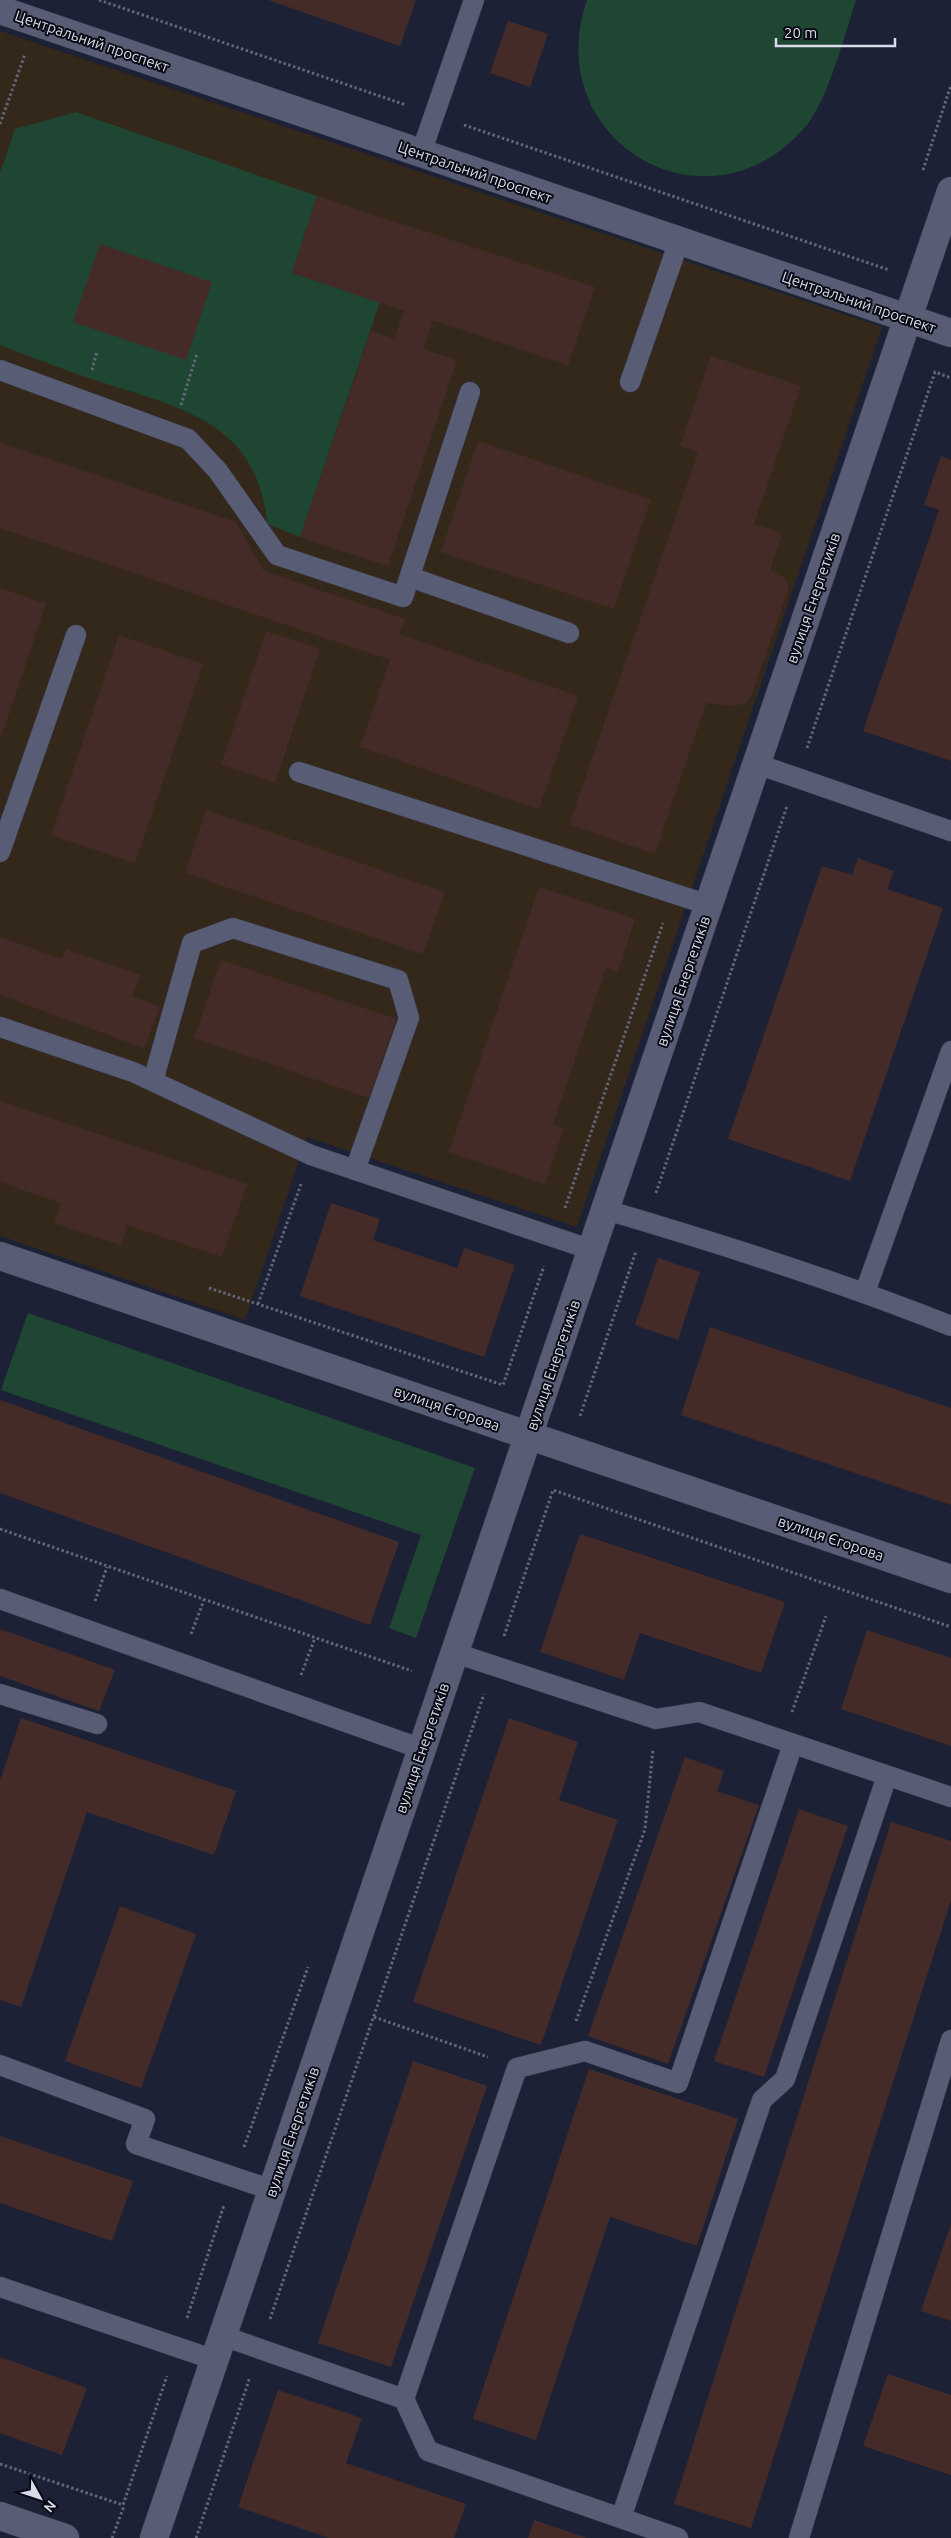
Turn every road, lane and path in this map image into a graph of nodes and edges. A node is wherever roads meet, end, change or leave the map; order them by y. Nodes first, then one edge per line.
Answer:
1 (99, 0) edge
2 (474, 0) edge
3 (0, 10) edge
4 (34, 59) dead end
5 (434, 115) junction
6 (0, 124) edge
7 (421, 153) junction
8 (951, 191) edge
9 (679, 241) junction
10 (889, 270) dead end
11 (908, 318) junction
12 (951, 333) edge
13 (197, 353) dead end
14 (0, 370) edge
15 (951, 378) edge
16 (630, 382) dead end
17 (470, 392) dead end
18 (173, 433) junction
19 (410, 577) junction
20 (569, 633) dead end
21 (76, 635) dead end
22 (757, 764) junction
23 (300, 772) dead end
24 (797, 778) junction
25 (951, 831) edge
26 (0, 852) edge
27 (673, 894) junction
28 (709, 905) junction
29 (0, 1027) edge
30 (951, 1051) edge
31 (153, 1081) junction
32 (945, 1088) edge
33 (311, 1154) junction
34 (355, 1170) junction
35 (606, 1210) junction
36 (646, 1222) junction
37 (554, 1237) junction
38 (592, 1250) junction
39 (0, 1256) edge
40 (202, 1285) dead end
41 (865, 1292) junction
42 (258, 1304) junction
43 (951, 1326) edge
44 (578, 1419) dead end
45 (528, 1435) junction
46 (0, 1529) edge
47 (951, 1579) edge
48 (0, 1599) edge
49 (204, 1600) junction
50 (826, 1616) dead end
51 (951, 1627) edge
52 (314, 1638) junction
53 (454, 1653) junction
54 (181, 1663) junction
55 (417, 1663) dead end
56 (494, 1666) junction
57 (0, 1694) edge
58 (291, 1701) junction
59 (656, 1719) junction
60 (97, 1724) dead end
61 (787, 1742) junction
62 (422, 1749) junction
63 (887, 1776) junction
64 (951, 1797) edge
65 (312, 1958) dead end
66 (374, 2017) junction
67 (951, 2040) edge
68 (563, 2056) junction
69 (0, 2065) edge
70 (517, 2068) junction
71 (234, 2178) junction
72 (272, 2190) junction
73 (0, 2287) edge
74 (176, 2347) junction
75 (219, 2348) junction
76 (260, 2349) junction
77 (404, 2399) junction
78 (0, 2464) edge
79 (0, 2516) edge
80 (621, 2518) junction
81 (65, 2538) edge
82 (154, 2538) edge
83 (196, 2538) edge
84 (678, 2538) edge
85 (798, 2538) edge

1 - 5 path
2 - 5 lane
3 - 7 street, Центральний проспект
4 - 6 path
5 - 7 lane
5 - 10 path
7 - 9 street, Центральний проспект
8 - 11 street, вулиця Енергетиків
9 - 11 street, Центральний проспект
9 - 16 lane
11 - 12 street, Центральний проспект
11 - 22 street, вулиця Енергетиків
13 - 18 path
14 - 18 lane
15 - 24 path
17 - 19 lane
18 - 19 lane
19 - 20 lane
21 - 26 lane
22 - 24 lane
22 - 28 street, вулиця Енергетиків
23 - 27 lane
24 - 25 lane
24 - 36 path
27 - 28 lane
27 - 37 path
28 - 35 street, вулиця Енергетиків
29 - 31 lane
30 - 32 lane
31 - 33 lane
31 - 34 lane
32 - 41 lane
33 - 34 lane
33 - 42 path
34 - 37 lane
35 - 36 lane
35 - 38 street, вулиця Енергетиків
36 - 41 lane
36 - 44 path
37 - 38 lane
37 - 42 path
38 - 45 street, вулиця Енергетиків
39 - 45 street, вулиця Єгорова
40 - 42 path
41 - 43 lane
45 - 47 street, вулиця Єгорова
45 - 53 street, вулиця Енергетиків
46 - 49 path
48 - 54 lane
49 - 52 path
49 - 54 path
50 - 61 path
51 - 56 path
52 - 55 path
52 - 58 path
53 - 56 lane
53 - 62 street, вулиця Енергетиків
54 - 58 lane
56 - 59 lane
56 - 66 path
57 - 60 lane
58 - 62 lane
59 - 61 lane
59 - 68 path
61 - 63 lane
61 - 68 lane
62 - 72 street, вулиця Енергетиків
63 - 64 lane
63 - 80 lane
65 - 71 path
66 - 70 path
66 - 76 path
67 - 85 lane
68 - 70 lane
69 - 71 lane
70 - 77 lane
71 - 72 lane
71 - 74 path
72 - 75 street, вулиця Енергетиків
73 - 74 lane
74 - 75 lane
74 - 78 path
75 - 76 lane
75 - 82 street, вулиця Енергетиків
76 - 77 lane
76 - 83 path
77 - 80 lane
79 - 81 street
80 - 84 lane

